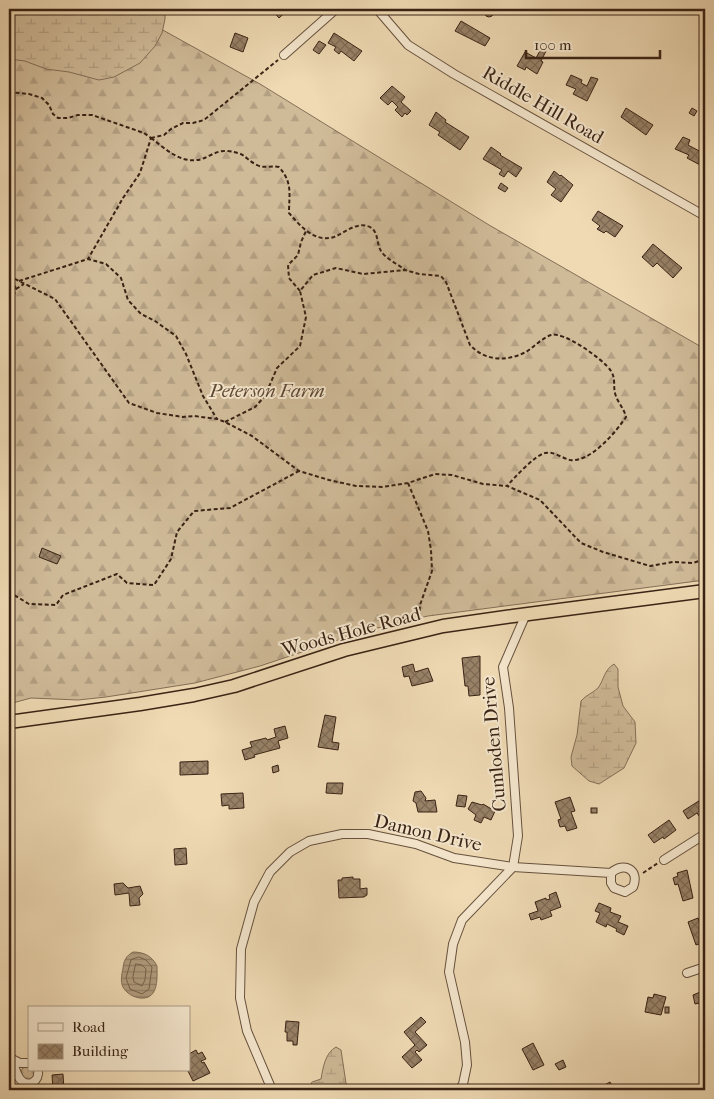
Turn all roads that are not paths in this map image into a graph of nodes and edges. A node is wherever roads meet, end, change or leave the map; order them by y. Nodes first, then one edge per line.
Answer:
1 (336, 9) edge
2 (377, 9) edge
3 (284, 54) road end
4 (705, 216) edge
5 (705, 591) edge
6 (526, 614) junction
7 (9, 722) edge
8 (704, 838) edge
9 (664, 860) road end
10 (513, 867) junction
11 (611, 873) junction
12 (705, 967) edge
13 (686, 973) dead end
14 (10, 1058) edge
15 (28, 1063) edge
16 (38, 1072) edge
17 (272, 1090) edge
18 (459, 1090) edge

1 - 3 street
2 - 4 street, Riddle Hill Road
5 - 6 highway, Woods Hole Road
6 - 7 highway, Woods Hole Road
6 - 10 street, Cumloden Drive
8 - 9 street
10 - 11 street, Damon Drive
10 - 17 street, Damon Drive
10 - 18 street
11 - 11 street, Damon Drive
12 - 13 street
14 - 15 street
14 - 16 street

